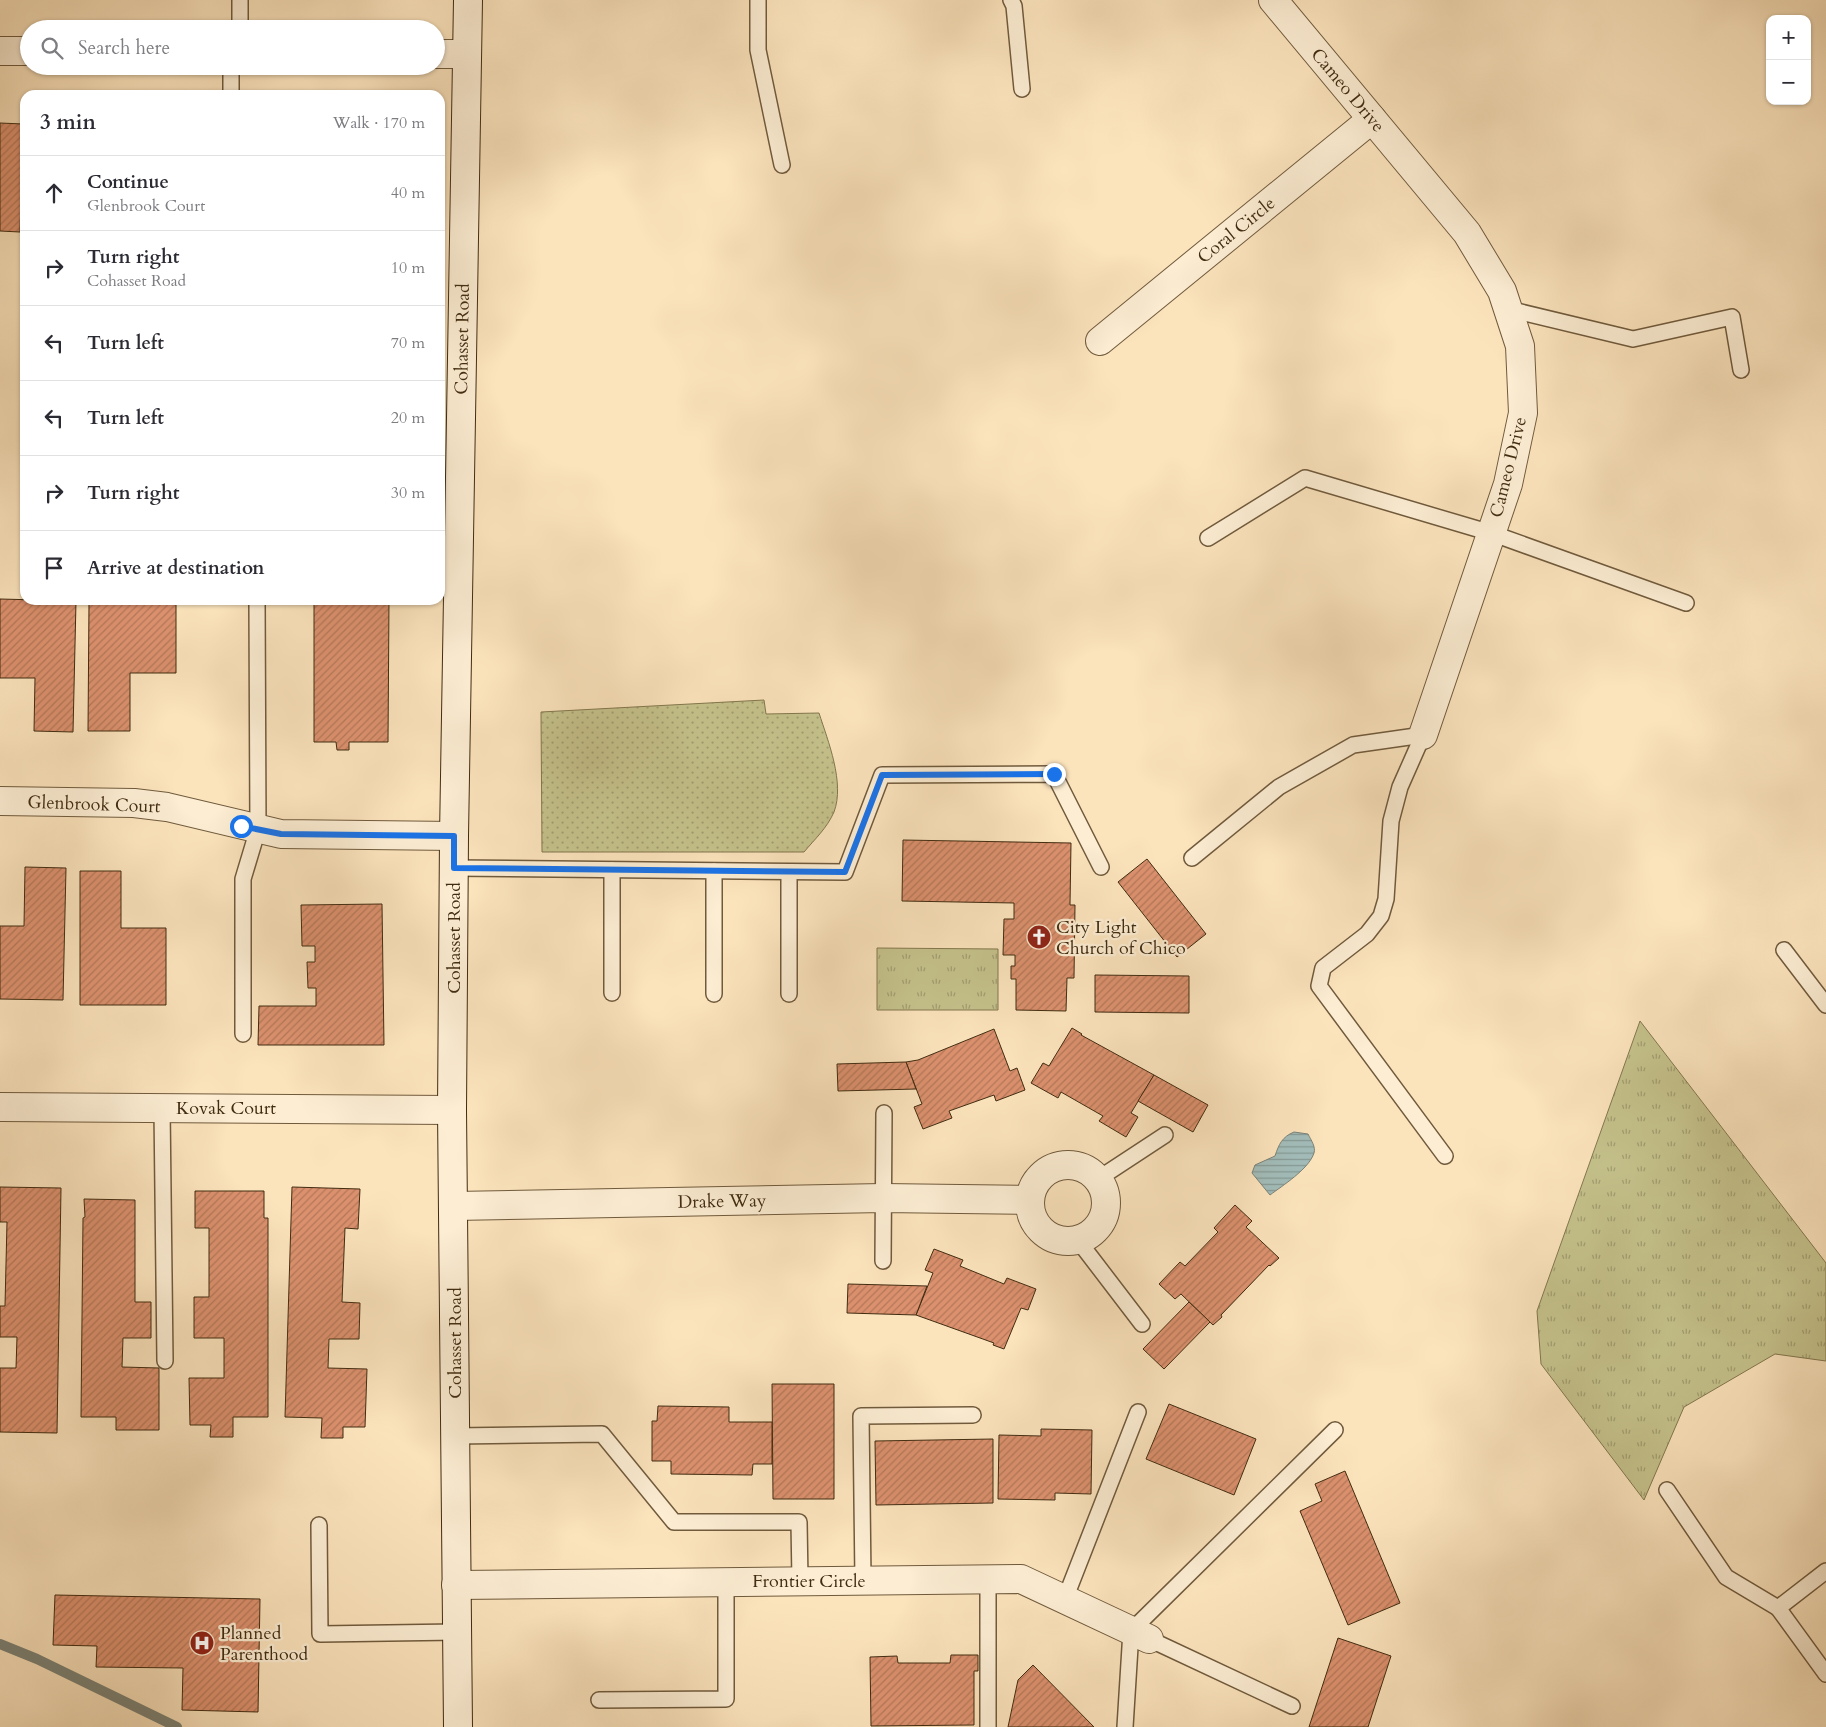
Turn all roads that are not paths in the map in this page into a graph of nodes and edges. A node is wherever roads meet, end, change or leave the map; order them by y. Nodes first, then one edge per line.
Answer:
1 (240, 0) edge
2 (468, 0) edge
3 (758, 0) edge
4 (1011, 0) edge
5 (1273, 0) edge
6 (240, 20) edge
7 (0, 51) edge
8 (20, 51) edge
9 (445, 54) edge
10 (467, 54) junction
11 (231, 75) edge
12 (1022, 89) dead end
13 (231, 90) edge
14 (1372, 119) junction
15 (782, 164) dead end
16 (1508, 309) junction
17 (1100, 341) dead end
18 (1741, 370) dead end
19 (1491, 533) junction
20 (1208, 538) dead end
21 (1686, 603) dead end
22 (257, 605) edge
23 (1423, 735) junction
24 (0, 801) edge
25 (258, 829) junction
26 (454, 836) junction
27 (1192, 858) dead end
28 (1101, 867) dead end
29 (454, 868) junction
30 (612, 870) junction
31 (714, 871) junction
32 (789, 872) junction
33 (1784, 950) dead end
34 (612, 993) dead end
35 (714, 994) dead end
36 (790, 994) dead end
37 (1826, 1005) edge
38 (243, 1034) dead end
39 (0, 1107) edge
40 (162, 1108) junction
41 (452, 1110) junction
42 (884, 1113) dead end
43 (1165, 1135) dead end
44 (1445, 1156) dead end
45 (1098, 1179) junction
46 (883, 1198) junction
47 (1030, 1200) junction
48 (454, 1206) junction
49 (1077, 1239) junction
50 (883, 1261) dead end
51 (1142, 1324) dead end
52 (165, 1361) dead end
53 (1138, 1412) dead end
54 (974, 1415) dead end
55 (1335, 1430) dead end
56 (455, 1436) junction
57 (1667, 1490) dead end
58 (319, 1525) dead end
59 (1826, 1571) edge
60 (988, 1579) junction
61 (800, 1580) junction
62 (863, 1580) junction
63 (726, 1581) junction
64 (456, 1585) junction
65 (1065, 1599) junction
66 (1778, 1608) junction
67 (457, 1632) junction
68 (1140, 1635) junction
69 (1826, 1674) edge
70 (599, 1700) dead end
71 (1292, 1706) dead end
72 (458, 1727) edge
73 (988, 1727) edge
74 (1125, 1727) edge

1 - 6 lane
2 - 10 street, Cohasset Road
3 - 15 lane
4 - 12 lane
5 - 14 street, Cameo Drive
7 - 8 street
9 - 10 street
10 - 26 street, Cohasset Road
11 - 13 lane
14 - 16 street, Cameo Drive
14 - 17 street, Coral Circle
16 - 18 lane
16 - 19 street, Cameo Drive
19 - 20 lane
19 - 21 lane
19 - 23 street, Cameo Drive
22 - 25 lane
23 - 27 lane
23 - 44 lane
24 - 25 street, Glenbrook Court
25 - 26 street, Glenbrook Court
25 - 38 lane
26 - 29 street, Cohasset Road
28 - 32 lane
29 - 30 lane
29 - 41 street, Cohasset Road
30 - 31 lane
30 - 34 lane
31 - 32 lane
31 - 35 lane
32 - 36 lane
33 - 37 lane
39 - 40 street, Kovak Court
40 - 41 street, Kovak Court
40 - 52 lane
41 - 48 street, Cohasset Road
42 - 46 lane
43 - 45 lane
45 - 47 street
45 - 49 street
46 - 47 street, Drake Way
46 - 48 street, Drake Way
46 - 50 lane
47 - 49 street
48 - 56 street, Cohasset Road
49 - 51 lane
53 - 65 lane
54 - 62 lane
55 - 68 lane
56 - 61 lane
56 - 64 street, Cohasset Road
57 - 66 lane
58 - 67 lane
59 - 66 lane
60 - 62 street, Frontier Circle
60 - 65 street, Frontier Circle
60 - 73 lane
61 - 62 street, Frontier Circle
61 - 63 street, Frontier Circle
63 - 64 street, Frontier Circle
63 - 70 lane
64 - 67 street, Cohasset Road
65 - 68 street, Frontier Circle
66 - 69 lane
67 - 72 street, Cohasset Road
68 - 71 lane
68 - 74 lane

